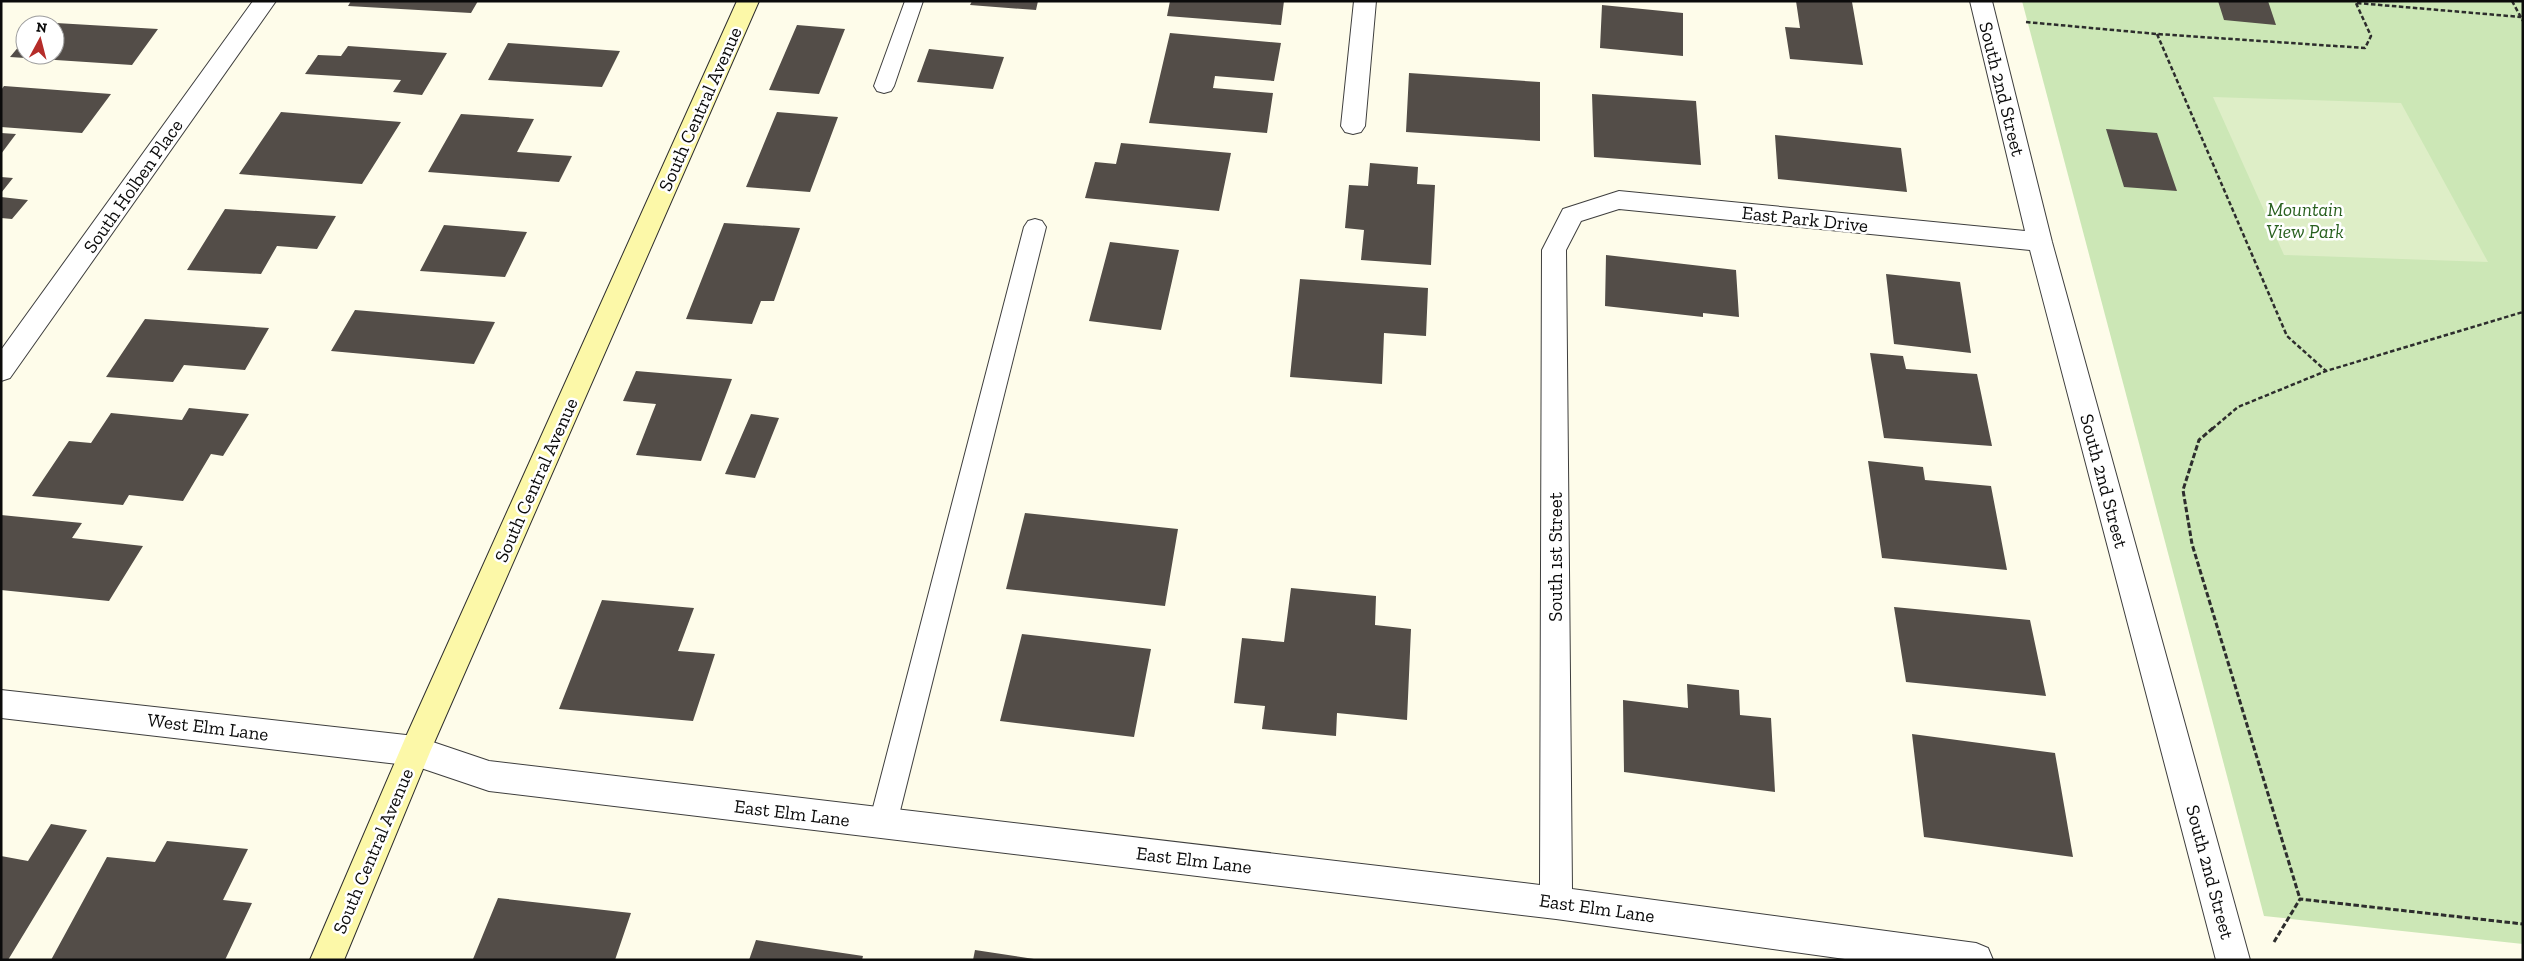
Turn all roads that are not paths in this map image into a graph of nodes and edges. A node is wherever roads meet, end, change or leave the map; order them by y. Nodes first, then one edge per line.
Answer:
1 (265, 1) edge
2 (748, 1) edge
3 (914, 1) edge
4 (1365, 1) edge
5 (1983, 10) edge
6 (884, 86) dead end
7 (1353, 126) dead end
8 (1572, 215) joint
9 (1035, 227) dead end
10 (2040, 242) junction
11 (1, 371) edge
12 (1, 704) edge
13 (415, 751) junction
14 (882, 824) junction
15 (1556, 903) junction
16 (327, 960) edge
17 (1976, 960) edge
18 (2233, 960) edge

1 - 11 street, South Holben Place
2 - 13 street, South Central Avenue
3 - 6 lane
4 - 7 street
5 - 10 street, South 2nd Street
8 - 10 street, East Park Drive
8 - 15 street, South 1st Street
9 - 14 lane
10 - 18 street, South 2nd Street
12 - 13 street, West Elm Lane
13 - 14 street, East Elm Lane
13 - 16 street, South Central Avenue
14 - 15 street, East Elm Lane
15 - 17 street, East Elm Lane

